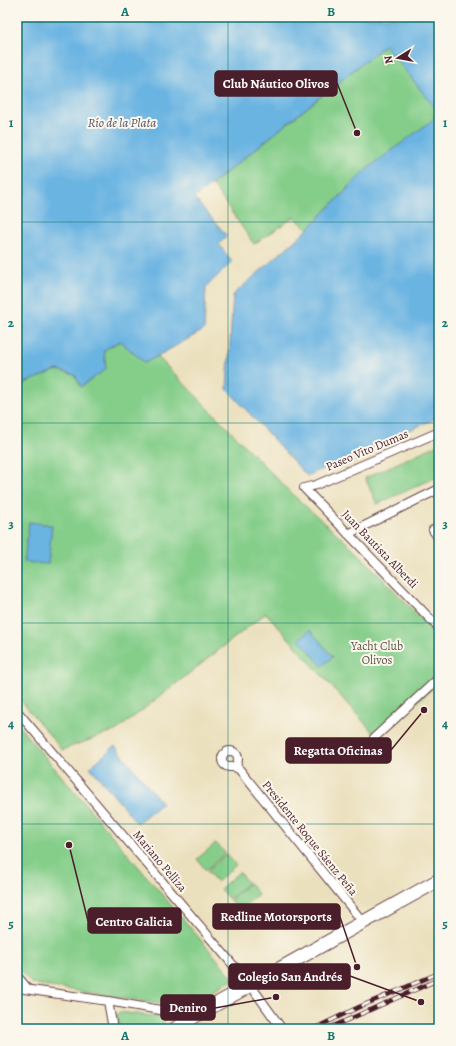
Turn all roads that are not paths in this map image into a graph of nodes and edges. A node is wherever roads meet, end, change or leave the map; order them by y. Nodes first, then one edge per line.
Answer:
1 (439, 432) edge
2 (304, 488) joint
3 (439, 489) edge
4 (433, 530) dead end
5 (348, 534) junction
6 (439, 539) edge
7 (439, 628) edge
8 (439, 678) edge
9 (17, 711) edge
10 (374, 738) dead end
11 (237, 766) dead end
12 (439, 880) edge
13 (363, 922) junction
14 (17, 976) edge
15 (251, 986) junction
16 (17, 988) edge
17 (28, 989) junction
18 (108, 1001) junction
19 (195, 1016) junction
20 (114, 1029) edge
21 (175, 1029) edge
22 (282, 1029) edge

1 - 2 street, Paseo Vito Dumas
2 - 5 street, Juan Bautista Alberdi
3 - 5 street
4 - 6 street
5 - 7 street, Juan Bautista Alberdi
8 - 10 street
9 - 15 street, Mariano Pelliza
11 - 13 street, Presidente Roque Sáenz Peña
12 - 13 main road
13 - 15 main road
14 - 17 street
15 - 19 main road
15 - 22 street, Mariano Pelliza
16 - 17 street
17 - 18 street
18 - 19 street
18 - 20 street
19 - 21 main road

